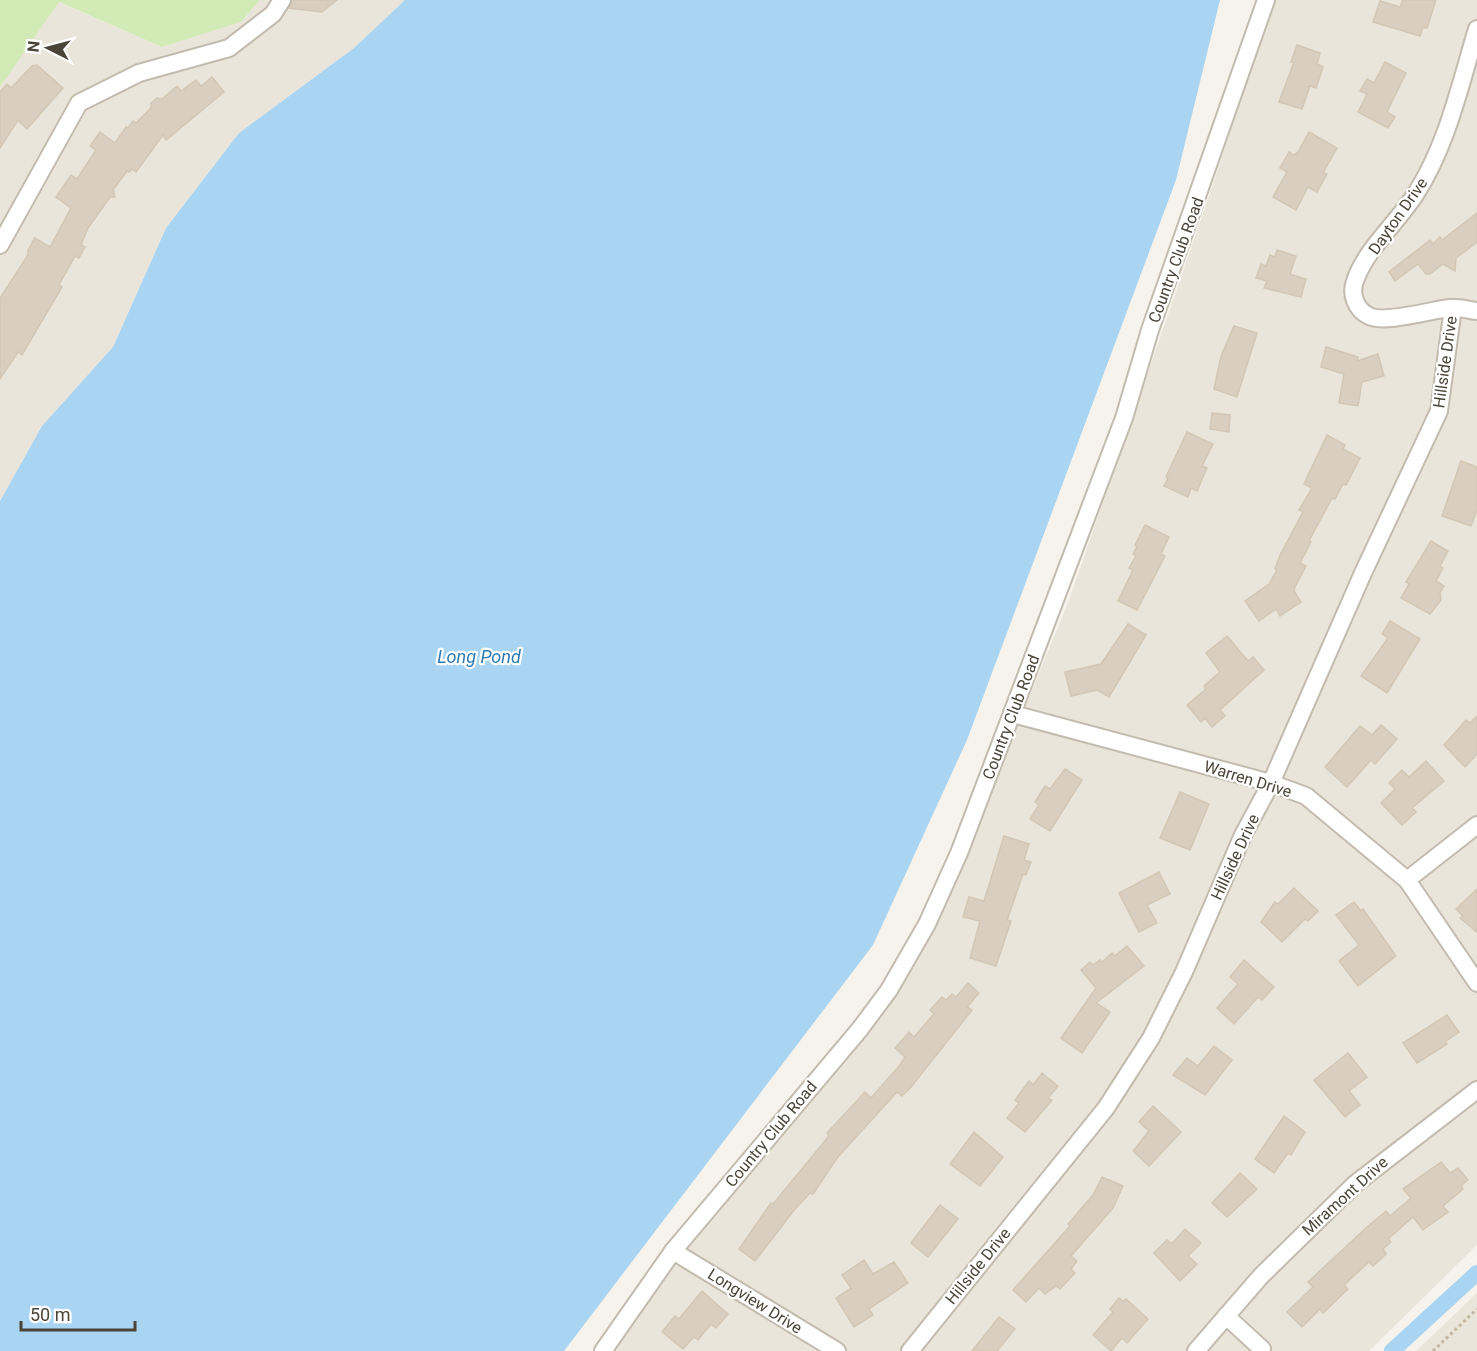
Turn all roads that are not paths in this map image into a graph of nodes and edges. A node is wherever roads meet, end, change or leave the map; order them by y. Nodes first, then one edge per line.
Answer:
1 (282, 0) edge
2 (1266, 0) edge
3 (1477, 28) edge
4 (0, 245) edge
5 (1453, 308) junction
6 (1477, 311) edge
7 (1012, 714) junction
8 (1271, 783) junction
9 (1477, 825) edge
10 (1407, 880) junction
11 (1477, 983) edge
12 (1477, 1090) edge
13 (673, 1251) junction
14 (1226, 1316) junction
15 (1262, 1348) dead end
16 (603, 1351) edge
17 (837, 1351) edge
18 (910, 1351) edge
19 (1196, 1351) edge

1 - 4 street
2 - 7 street, Country Club Road
3 - 5 street, Dayton Drive
5 - 6 street
5 - 8 street, Hillside Drive
7 - 8 street, Warren Drive
7 - 13 street, Country Club Road
8 - 10 street, Warren Drive
8 - 18 street, Hillside Drive
9 - 10 street
10 - 11 street, Warren Drive
12 - 14 street, Miramont Drive
13 - 16 street, Country Club Road
13 - 17 street, Longview Drive
14 - 15 street
14 - 19 street, Miramont Drive

